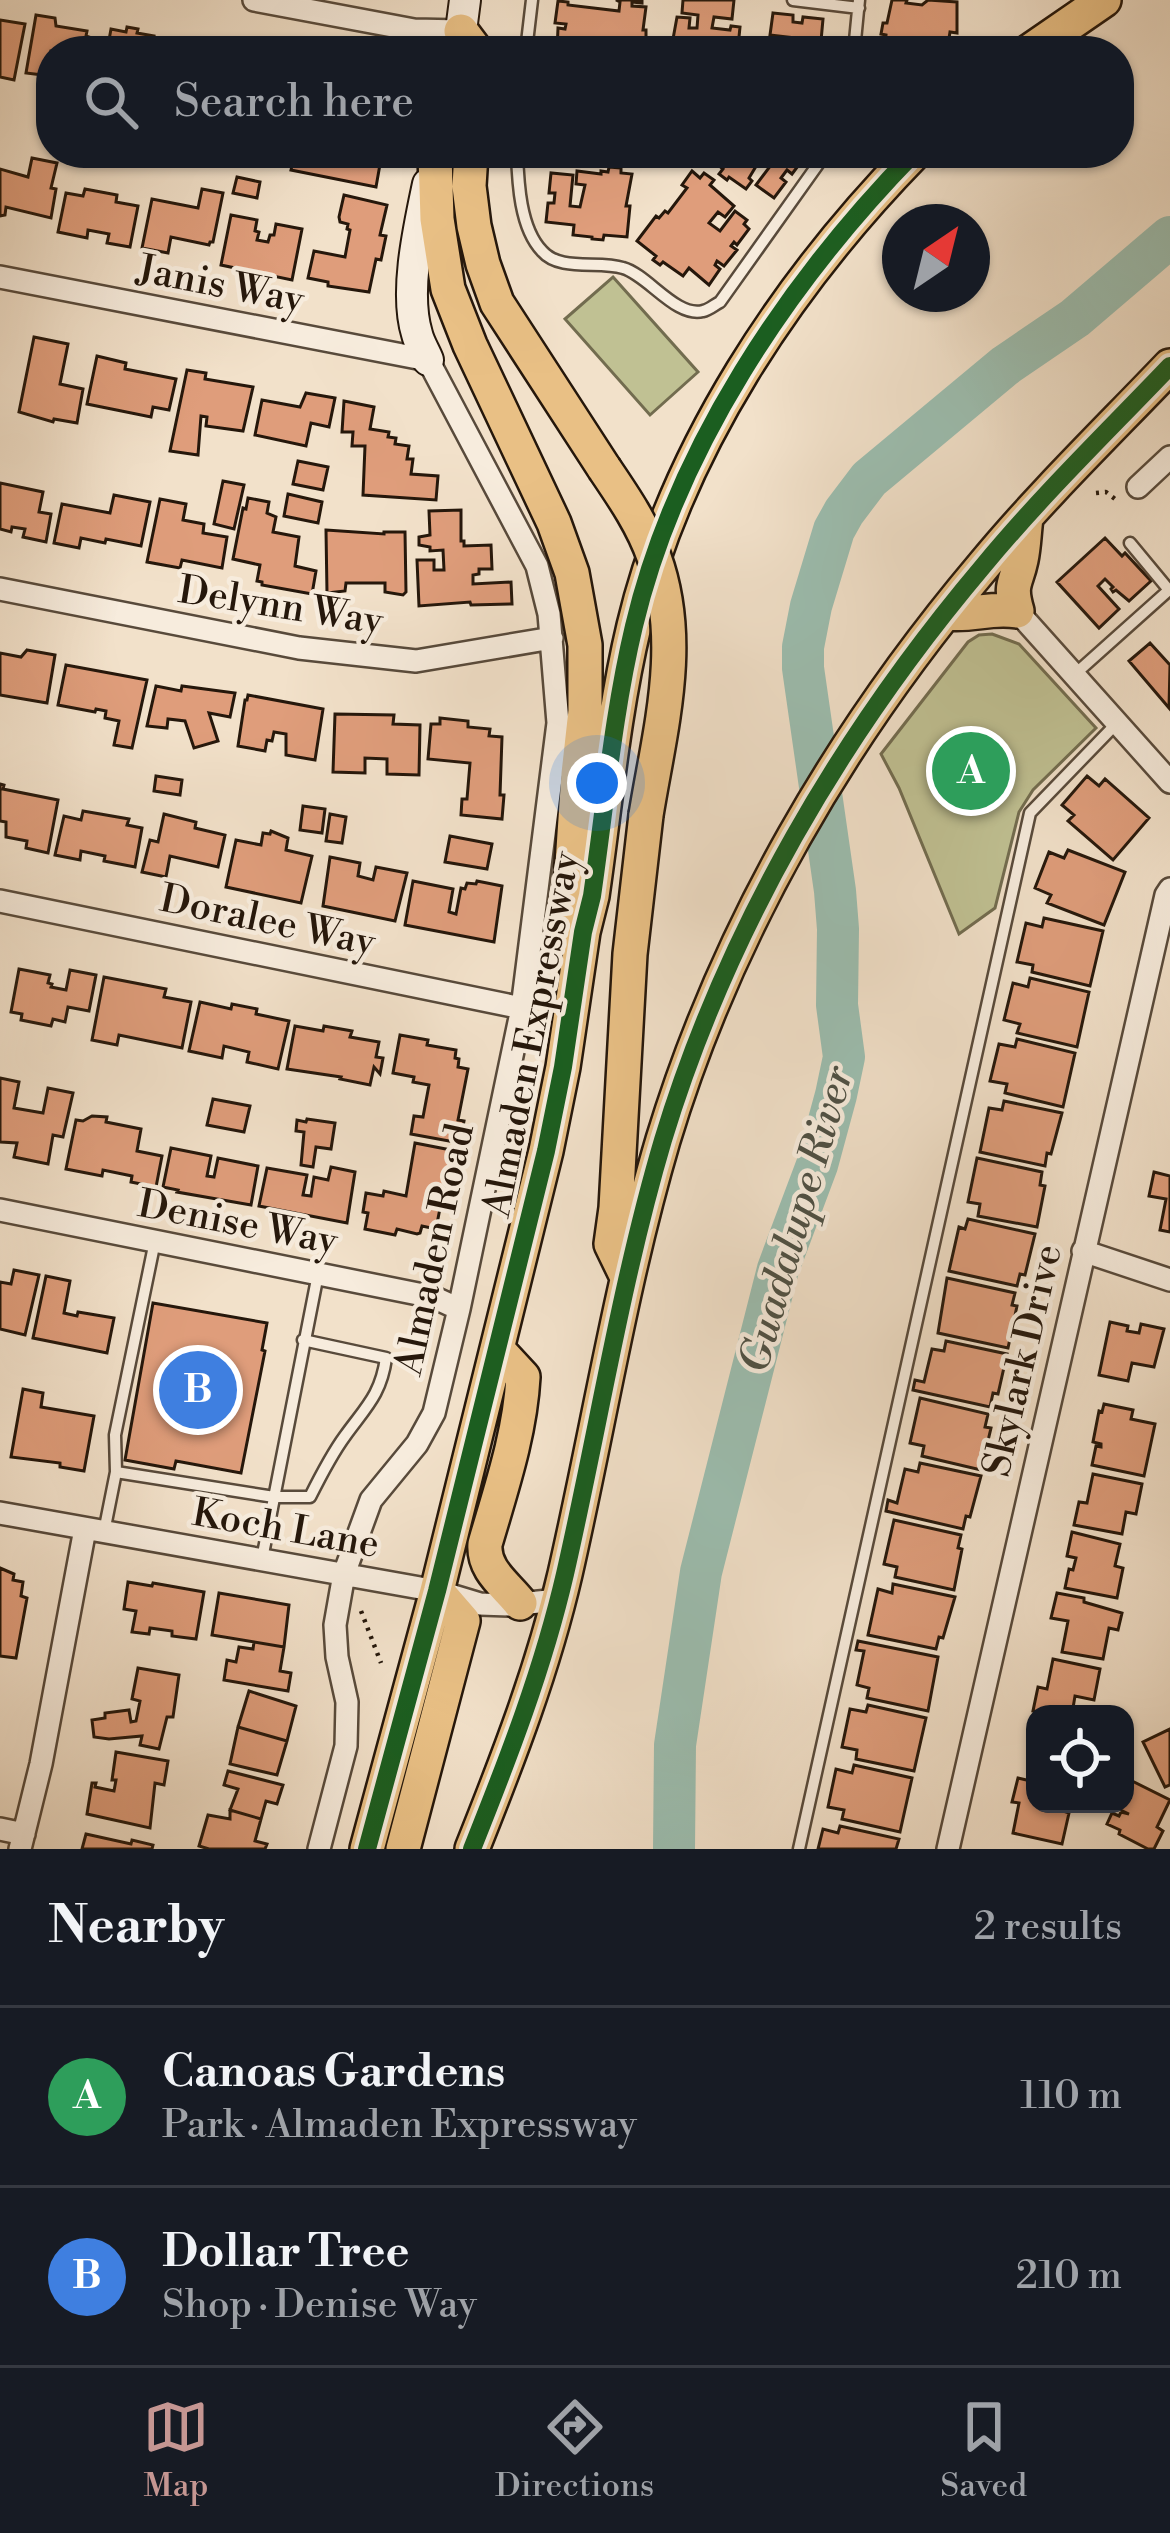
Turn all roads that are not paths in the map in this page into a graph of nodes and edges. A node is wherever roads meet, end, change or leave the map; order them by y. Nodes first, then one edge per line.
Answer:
1 (254, 0) edge
2 (532, 0) edge
3 (794, 0) edge
4 (1104, 0) edge
5 (859, 4) edge
6 (463, 33) edge
7 (528, 36) edge
8 (856, 36) edge
9 (1052, 36) edge
10 (432, 168) edge
11 (435, 168) edge
12 (470, 168) edge
13 (517, 168) edge
14 (815, 168) edge
15 (900, 168) edge
16 (0, 277) edge
17 (428, 360) junction
18 (1170, 366) edge
19 (1170, 457) edge
20 (1138, 487) dead end
21 (1026, 518) junction
22 (1130, 543) dead end
23 (0, 589) edge
24 (1170, 590) edge
25 (1016, 611) junction
26 (946, 613) junction
27 (552, 638) junction
28 (1074, 675) junction
29 (1117, 724) junction
30 (1170, 782) edge
31 (1170, 889) edge
32 (0, 901) edge
33 (583, 932) junction
34 (522, 1009) junction
35 (0, 1210) edge
36 (154, 1241) junction
37 (1083, 1252) junction
38 (317, 1274) junction
39 (627, 1277) junction
40 (1170, 1280) edge
41 (460, 1310) junction
42 (303, 1340) junction
43 (498, 1350) junction
44 (116, 1472) junction
45 (274, 1497) junction
46 (0, 1514) edge
47 (94, 1530) junction
48 (262, 1560) junction
49 (344, 1574) junction
50 (437, 1591) junction
51 (558, 1600) junction
52 (520, 1603) junction
53 (0, 1828) edge
54 (22, 1842) edge
55 (319, 1849) edge
56 (367, 1849) edge
57 (403, 1849) edge
58 (472, 1849) edge
59 (799, 1849) edge
60 (948, 1849) edge

1 - 6 street
2 - 7 lane
3 - 5 lane
4 - 9 main road
5 - 8 lane
10 - 17 main road
11 - 33 main road
12 - 39 main road, bridge
13 - 14 lane
15 - 33 main road, Almaden Expressway
16 - 17 street, Janis Way
17 - 27 street, Almaden Road
18 - 21 main road
19 - 20 street
21 - 25 main road
21 - 26 main road
22 - 24 lane
23 - 27 street, Delynn Way
24 - 28 lane
25 - 26 main road
25 - 28 street
26 - 39 main road
27 - 34 street, Almaden Road
28 - 29 street
29 - 30 street
29 - 59 lane
31 - 37 street, Skylark Drive
32 - 34 street, Doralee Way
33 - 43 main road, Almaden Expressway
34 - 41 street, Almaden Road
35 - 36 street, Denise Way
36 - 38 street, Denise Way
36 - 44 lane
37 - 40 street
37 - 60 street, Skylark Drive
38 - 41 street, Denise Way
38 - 42 lane
39 - 51 main road
41 - 49 street, Almaden Road
42 - 45 lane
42 - 45 lane
43 - 50 main road, Almaden Expressway
43 - 52 main road
44 - 45 lane
44 - 47 lane
45 - 48 lane
46 - 47 street, Koch Lane
47 - 48 street, Koch Lane
47 - 54 street
48 - 49 street, Koch Lane
49 - 50 street, Koch Lane
49 - 55 street, Almaden Road
50 - 52 street, Koch Lane
50 - 56 main road, Almaden Expressway
50 - 57 main road
51 - 52 street, Koch Lane
51 - 58 main road
53 - 54 street

